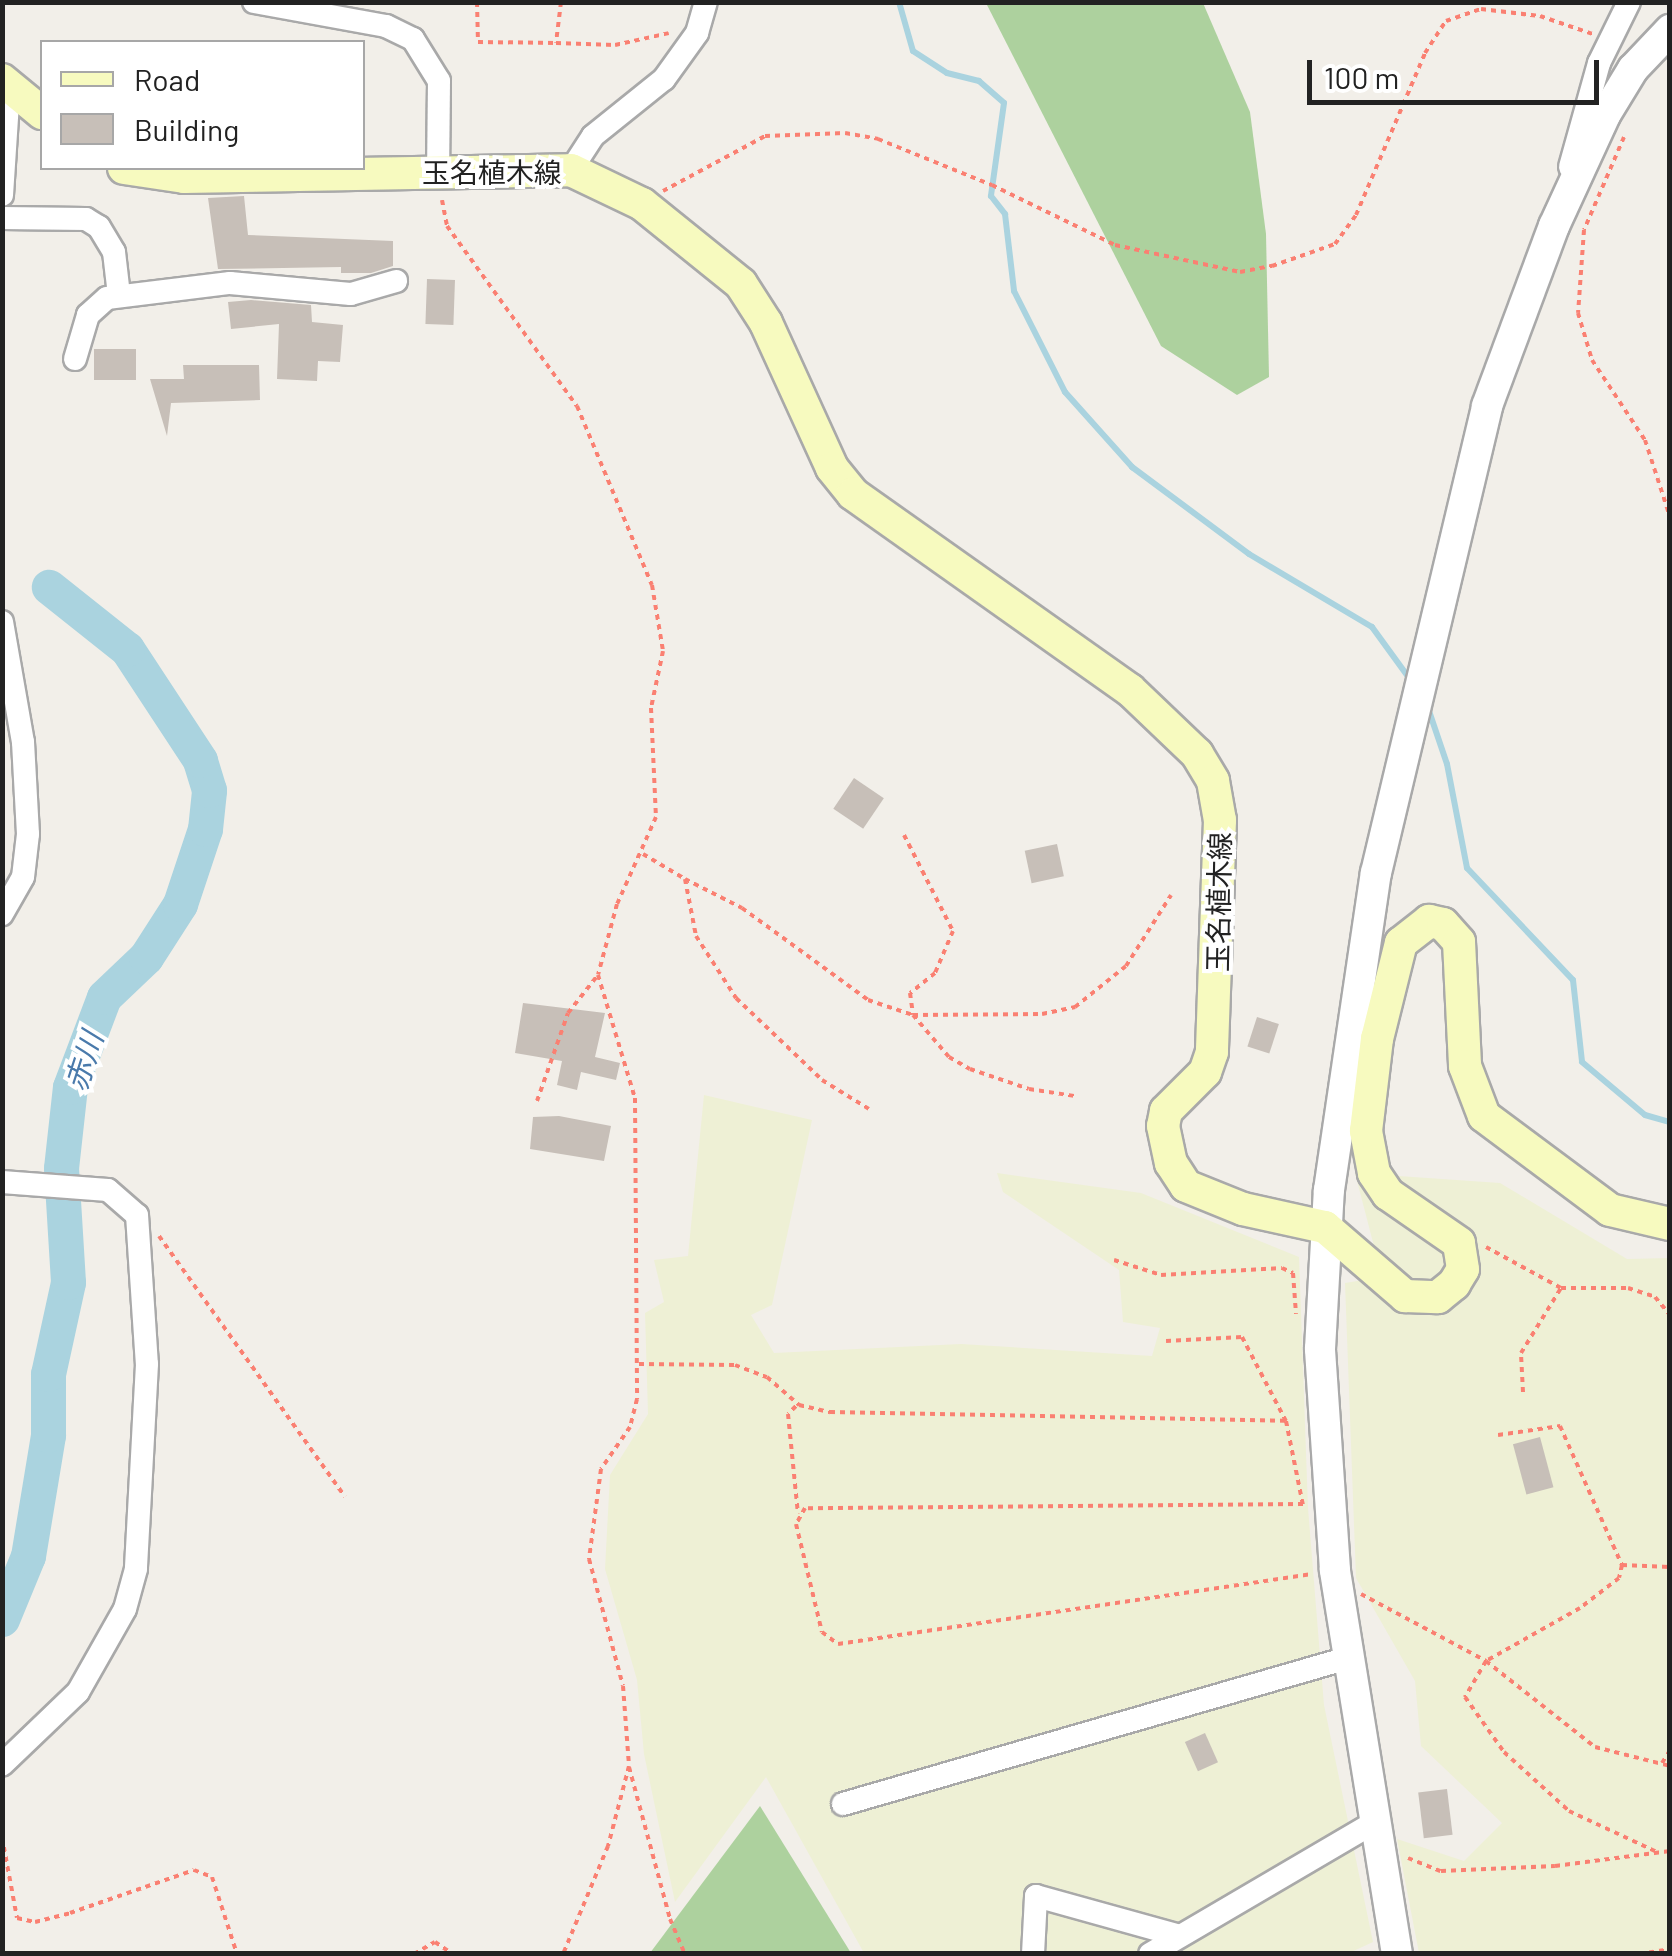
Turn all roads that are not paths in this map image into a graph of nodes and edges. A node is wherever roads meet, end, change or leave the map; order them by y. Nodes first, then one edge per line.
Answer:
1 (254, 2) edge
2 (706, 2) edge
3 (1629, 2) edge
4 (1670, 30) edge
5 (6, 83) edge
6 (40, 111) edge
7 (137, 170) edge
8 (438, 170) junction
9 (571, 170) junction
10 (2, 195) edge
11 (2, 218) edge
12 (1554, 226) junction
13 (396, 282) dead end
14 (119, 296) junction
15 (75, 359) dead end
16 (2, 622) edge
17 (2, 914) edge
18 (2, 1182) edge
19 (1670, 1224) edge
20 (1325, 1226) junction
21 (1348, 1658) junction
22 (2, 1765) edge
23 (843, 1804) dead end
24 (1374, 1835) junction
25 (1180, 1936) junction
26 (1033, 1954) edge
27 (1150, 1954) edge
28 (1398, 1954) edge

1 - 8 street
2 - 9 street
3 - 12 street
4 - 12 street
5 - 6 main road
5 - 10 street
7 - 8 main road, 玉名植木線
8 - 9 main road, 玉名植木線
9 - 20 main road, 玉名植木線
11 - 14 street
12 - 20 street
13 - 14 street
14 - 15 street
16 - 17 street
18 - 22 street
19 - 20 main road, 玉名植木線
20 - 21 street
21 - 23 street
21 - 24 street
24 - 25 street
24 - 28 street
25 - 26 street
25 - 27 street

